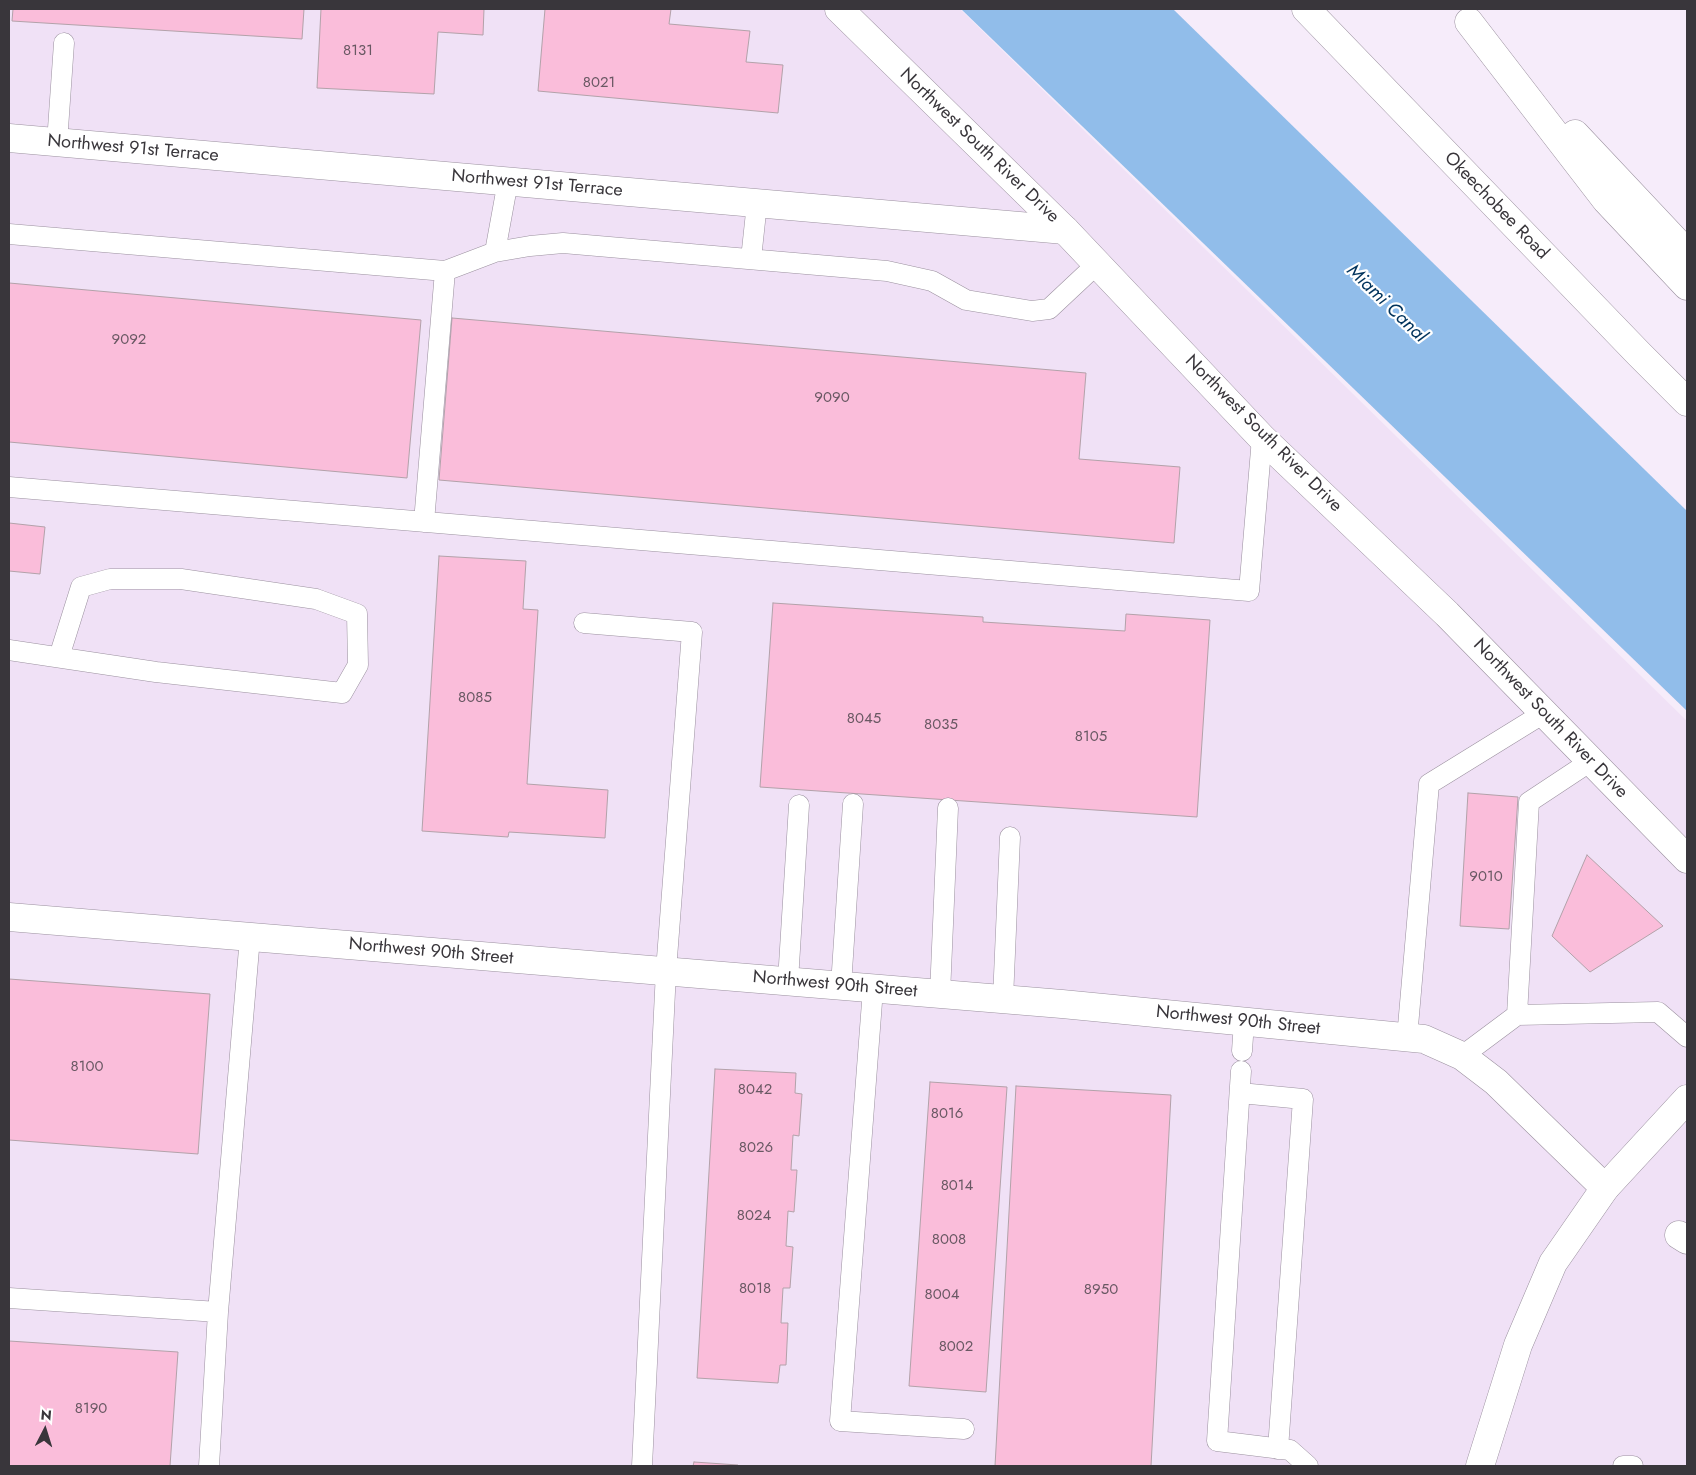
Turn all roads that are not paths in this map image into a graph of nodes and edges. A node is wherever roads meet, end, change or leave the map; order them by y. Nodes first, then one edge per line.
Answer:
1 (839, 9) edge
2 (1306, 9) edge
3 (1463, 16) edge
4 (64, 43) dead end
5 (9, 138) edge
6 (57, 143) junction
7 (508, 182) junction
8 (757, 203) junction
9 (1065, 230) junction
10 (9, 234) edge
11 (495, 252) junction
12 (1687, 253) edge
13 (751, 259) junction
14 (1097, 264) junction
15 (445, 270) junction
16 (1687, 286) edge
17 (1687, 402) edge
18 (1262, 438) junction
19 (9, 486) edge
20 (424, 522) junction
21 (584, 623) dead end
22 (9, 650) edge
23 (59, 658) junction
24 (1544, 713) junction
25 (1591, 761) junction
26 (853, 804) dead end
27 (799, 805) dead end
28 (948, 808) dead end
29 (1010, 837) dead end
30 (1687, 859) edge
31 (9, 917) edge
32 (250, 937) junction
33 (666, 971) junction
34 (788, 981) junction
35 (841, 986) junction
36 (873, 989) junction
37 (940, 994) junction
38 (1003, 999) junction
39 (1517, 1016) junction
40 (1244, 1022) junction
41 (1687, 1037) edge
42 (1407, 1038) junction
43 (1242, 1051) dead end
44 (1462, 1056) junction
45 (1241, 1072) dead end
46 (1240, 1093) junction
47 (1687, 1099) edge
48 (1605, 1188) junction
49 (9, 1298) edge
50 (218, 1312) junction
51 (964, 1429) dead end
52 (1278, 1449) junction
53 (209, 1466) edge
54 (642, 1466) edge
55 (1308, 1466) edge
56 (1480, 1466) edge
57 (1623, 1466) edge
58 (1634, 1466) edge

1 - 9 main road, Northwest South River Drive
2 - 17 main road, Okeechobee Road
3 - 12 main road
3 - 16 main road
4 - 6 lane
5 - 6 main road, Northwest 91st Terrace
6 - 7 main road, Northwest 91st Terrace
7 - 8 main road, Northwest 91st Terrace
7 - 11 lane
8 - 9 main road, Northwest 91st Terrace
8 - 13 lane
9 - 14 main road, Northwest South River Drive
10 - 15 lane
11 - 13 lane
11 - 15 lane
13 - 14 lane
14 - 18 main road, Northwest South River Drive
15 - 20 lane
18 - 20 lane
18 - 24 main road, Northwest South River Drive
19 - 20 lane
21 - 33 lane
22 - 23 lane
23 - 23 lane
24 - 25 main road, Northwest South River Drive
24 - 42 lane
25 - 30 main road, Northwest South River Drive
25 - 39 lane
26 - 35 lane
27 - 34 lane
28 - 37 lane
29 - 38 lane
31 - 32 main road, Northwest 90th Street
32 - 33 main road, Northwest 90th Street
32 - 50 lane
33 - 34 main road, Northwest 90th Street
33 - 54 lane
34 - 35 main road, Northwest 90th Street
35 - 36 main road, Northwest 90th Street
36 - 37 main road, Northwest 90th Street
36 - 51 lane
37 - 38 main road, Northwest 90th Street
38 - 40 main road, Northwest 90th Street
39 - 41 lane
39 - 44 lane
40 - 42 main road, Northwest 90th Street
40 - 43 lane
42 - 44 main road, Northwest 90th Street
44 - 48 main road, Northwest 90th Street
45 - 46 lane
46 - 52 lane
46 - 52 lane
47 - 48 main road
48 - 56 main road
49 - 50 lane
50 - 53 lane
52 - 55 lane
57 - 58 lane

